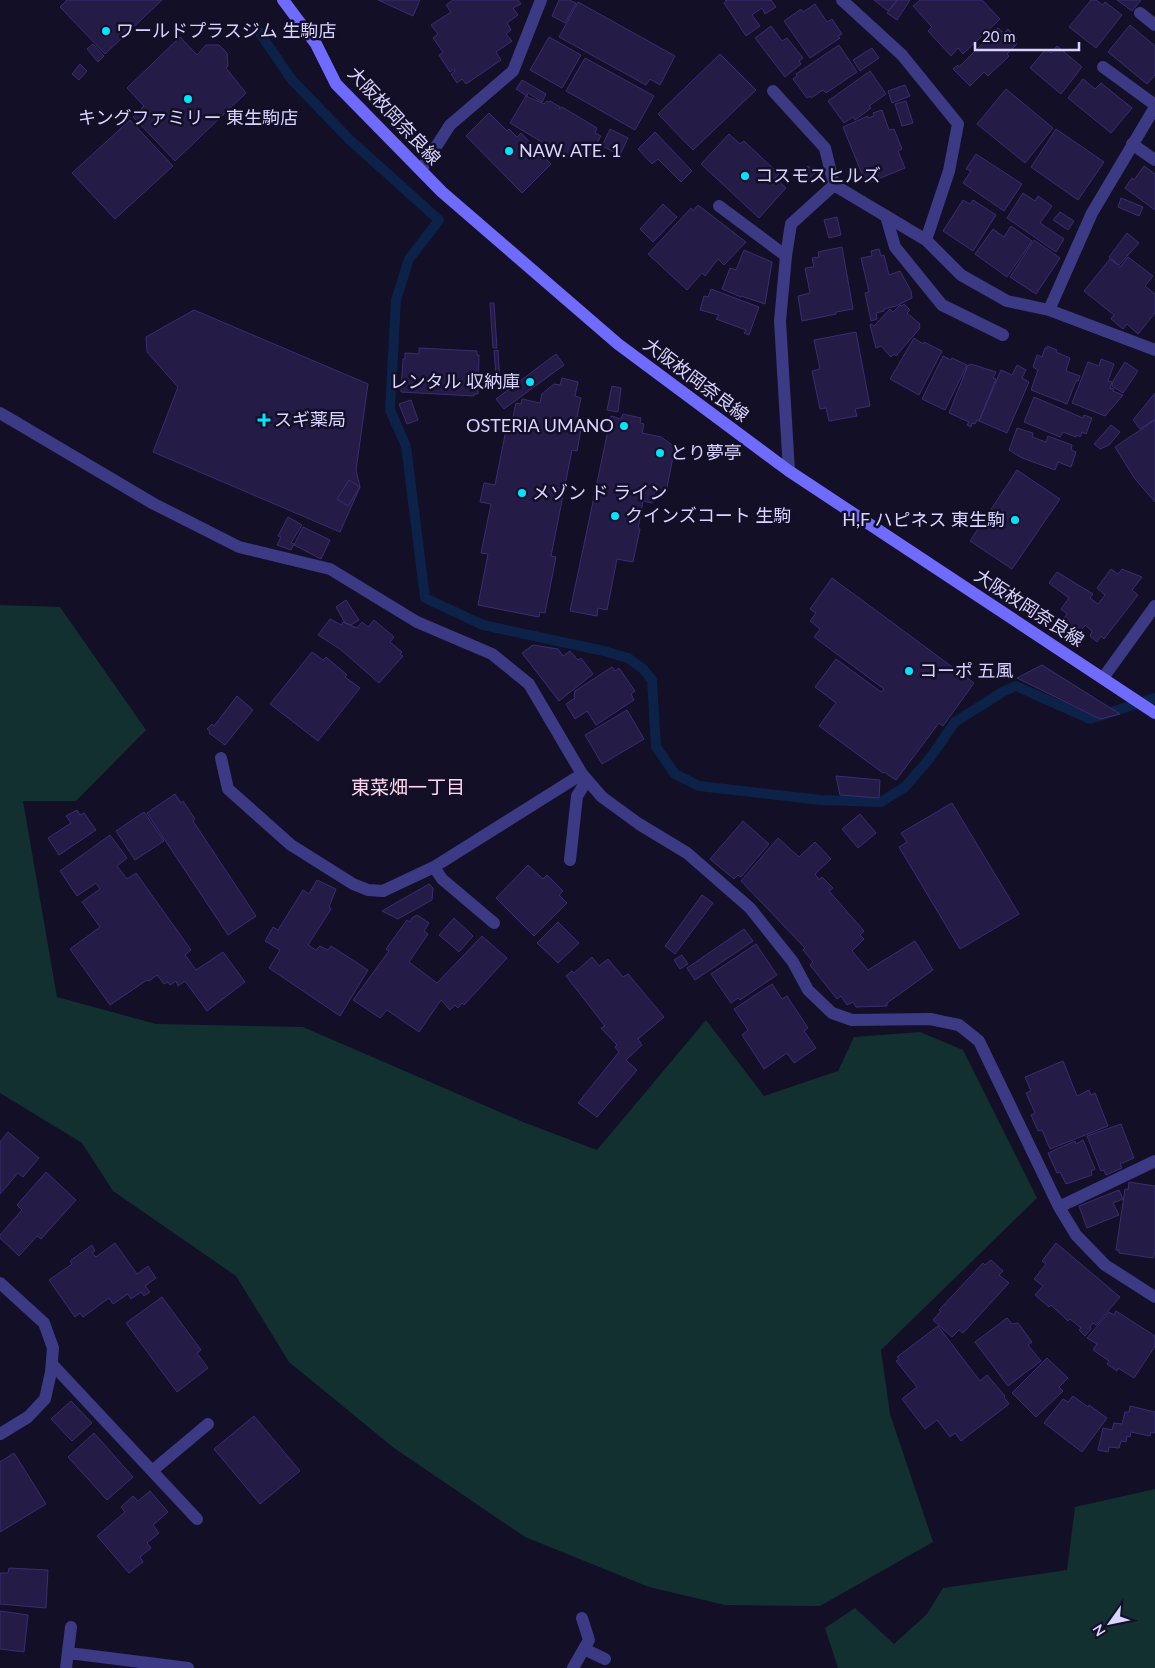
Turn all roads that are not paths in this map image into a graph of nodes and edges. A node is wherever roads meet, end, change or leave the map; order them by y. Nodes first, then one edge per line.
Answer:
1 (283, 0) edge
2 (541, 0) edge
3 (842, 0) edge
4 (1140, 13) dead end
5 (1155, 25) edge
6 (1103, 66) dead end
7 (773, 91) dead end
8 (1155, 106) edge
9 (1132, 144) junction
10 (1155, 160) edge
11 (421, 170) junction
12 (834, 185) junction
13 (719, 206) dead end
14 (886, 216) junction
15 (926, 240) junction
16 (786, 256) junction
17 (1049, 310) junction
18 (1003, 336) dead end
19 (1155, 350) edge
20 (0, 413) edge
21 (789, 471) junction
22 (1155, 606) edge
23 (1103, 678) junction
24 (1155, 713) edge
25 (221, 758) dead end
26 (584, 777) junction
27 (570, 860) dead end
28 (434, 866) junction
29 (494, 923) dead end
30 (1155, 1161) edge
31 (1060, 1207) junction
32 (0, 1283) edge
33 (1155, 1298) edge
34 (52, 1364) junction
35 (208, 1424) dead end
36 (0, 1434) edge
37 (152, 1471) junction
38 (197, 1519) dead end
39 (582, 1618) dead end
40 (71, 1627) dead end
41 (584, 1648) junction
42 (69, 1653) junction
43 (605, 1660) dead end
44 (66, 1668) edge
45 (188, 1668) edge
46 (573, 1668) edge

1 - 11 main road, 大阪枚岡奈良線
2 - 11 street
3 - 15 street
4 - 5 street
6 - 8 street
7 - 12 street
8 - 9 street
9 - 10 street
9 - 17 street
11 - 21 main road, 大阪枚岡奈良線
12 - 14 street
12 - 16 street
13 - 16 street
14 - 15 street
14 - 18 street
15 - 17 street
16 - 21 street
17 - 19 street
20 - 26 street
21 - 23 main road, 大阪枚岡奈良線
22 - 23 street
23 - 24 main road, 大阪枚岡奈良線
25 - 28 street
26 - 27 street
26 - 28 street
26 - 31 street
28 - 29 street
30 - 31 street
31 - 33 street
32 - 34 street
34 - 36 street
34 - 37 street
35 - 37 street
37 - 38 street
39 - 41 street
40 - 42 street
41 - 43 street
41 - 46 street
42 - 44 street
42 - 45 street

